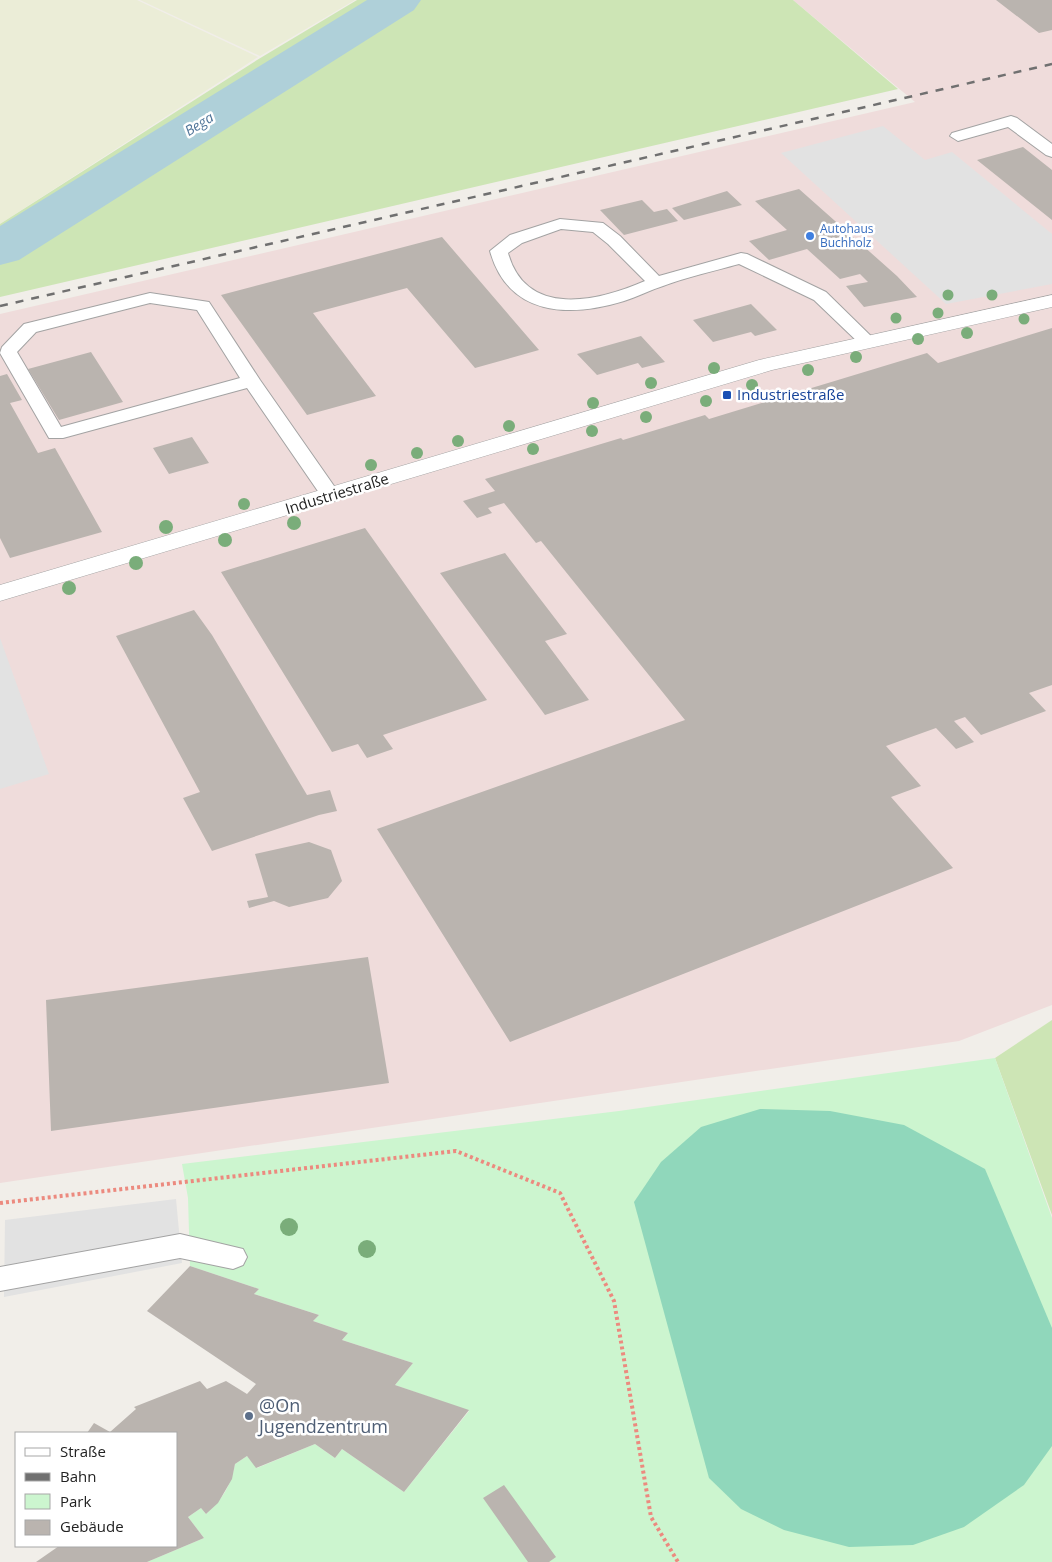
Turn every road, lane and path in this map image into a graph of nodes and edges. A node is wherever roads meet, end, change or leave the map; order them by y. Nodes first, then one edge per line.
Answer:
1 (958, 136) dead end
2 (1052, 152) edge
3 (656, 282) junction
4 (1052, 301) edge
5 (868, 341) junction
6 (251, 381) junction
7 (332, 496) junction
8 (0, 593) edge
9 (0, 1203) edge
10 (233, 1257) dead end
11 (0, 1279) edge
12 (678, 1562) edge

1 - 2 lane
3 - 3 lane
3 - 5 lane
4 - 5 street, Industriestraße
5 - 7 street, Industriestraße
6 - 6 lane
6 - 7 lane
7 - 8 street, Industriestraße
9 - 12 path
10 - 11 lane

